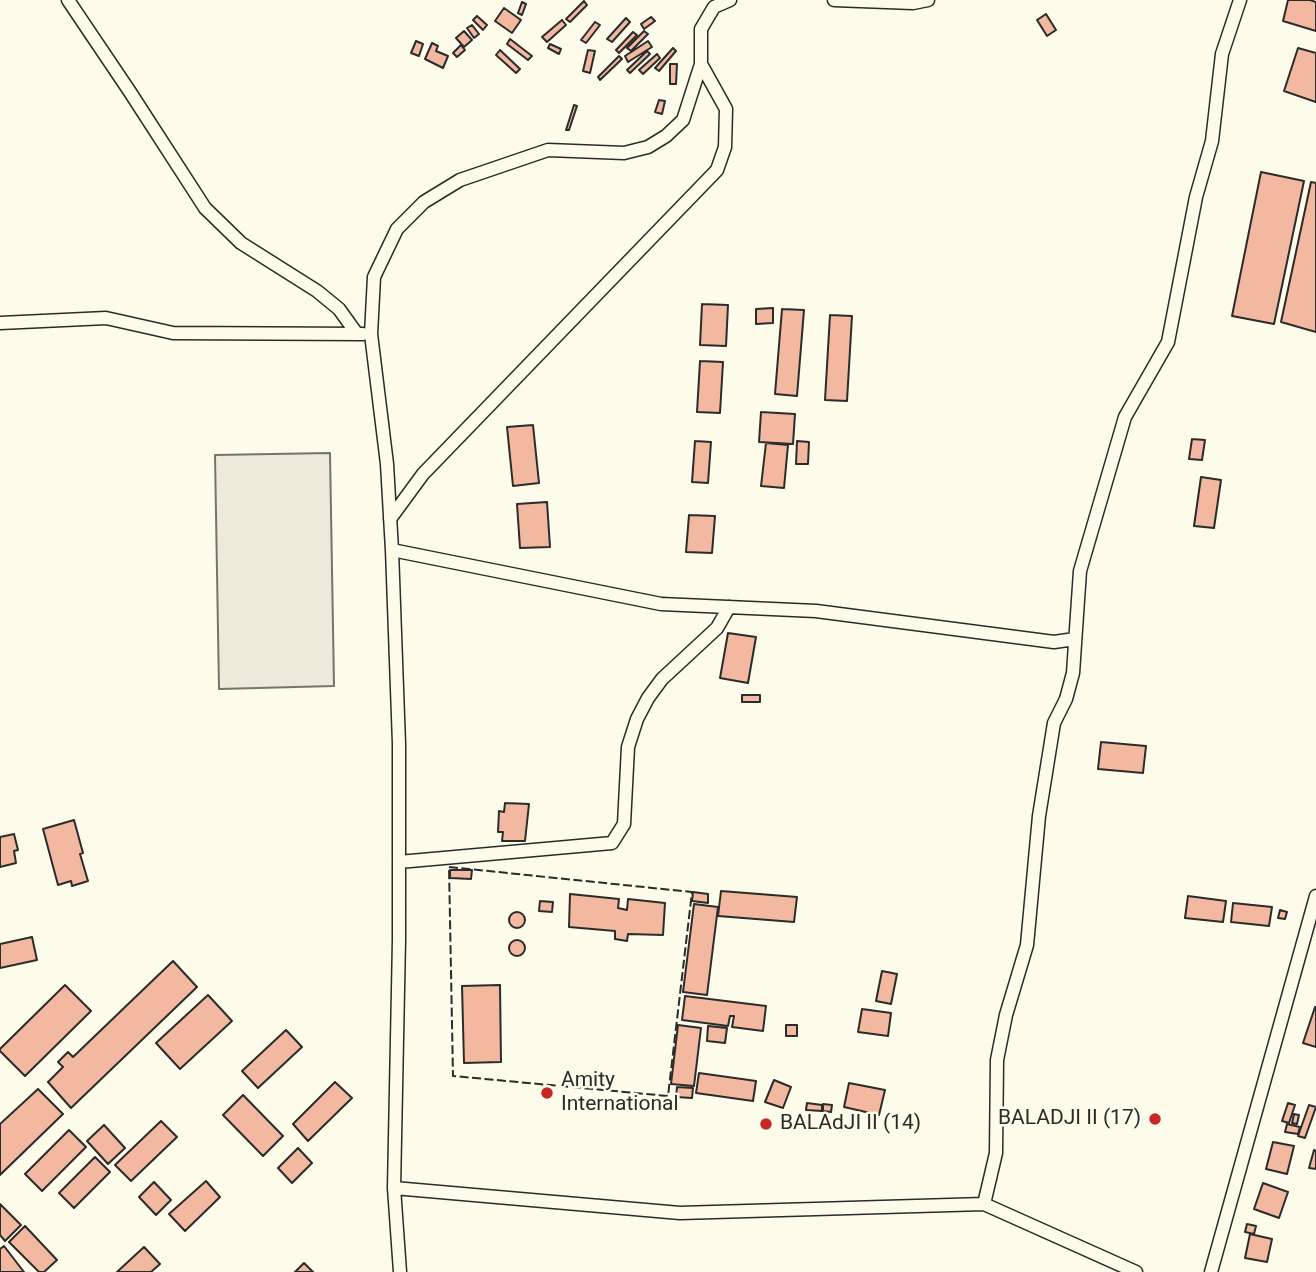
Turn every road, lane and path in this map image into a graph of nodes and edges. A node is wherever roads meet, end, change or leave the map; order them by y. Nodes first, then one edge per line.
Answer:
1 (68, 0) edge
2 (730, 0) edge
3 (834, 0) edge
4 (928, 0) edge
5 (1240, 0) edge
6 (701, 64) junction
7 (0, 324) edge
8 (364, 334) junction
9 (390, 519) junction
10 (392, 550) junction
11 (729, 607) junction
12 (1075, 639) junction
13 (399, 862) junction
14 (1316, 896) edge
15 (394, 1188) junction
16 (984, 1204) junction
17 (400, 1272) edge
18 (1136, 1272) edge
19 (1210, 1272) edge

1 - 8 street
2 - 6 street
3 - 4 street
5 - 12 street
6 - 8 street
6 - 9 street
7 - 8 street
8 - 9 street
9 - 10 street
10 - 11 street
10 - 13 street
11 - 12 street
11 - 13 street
12 - 16 street
13 - 15 street
14 - 19 street
15 - 16 street
15 - 17 street
16 - 18 street

